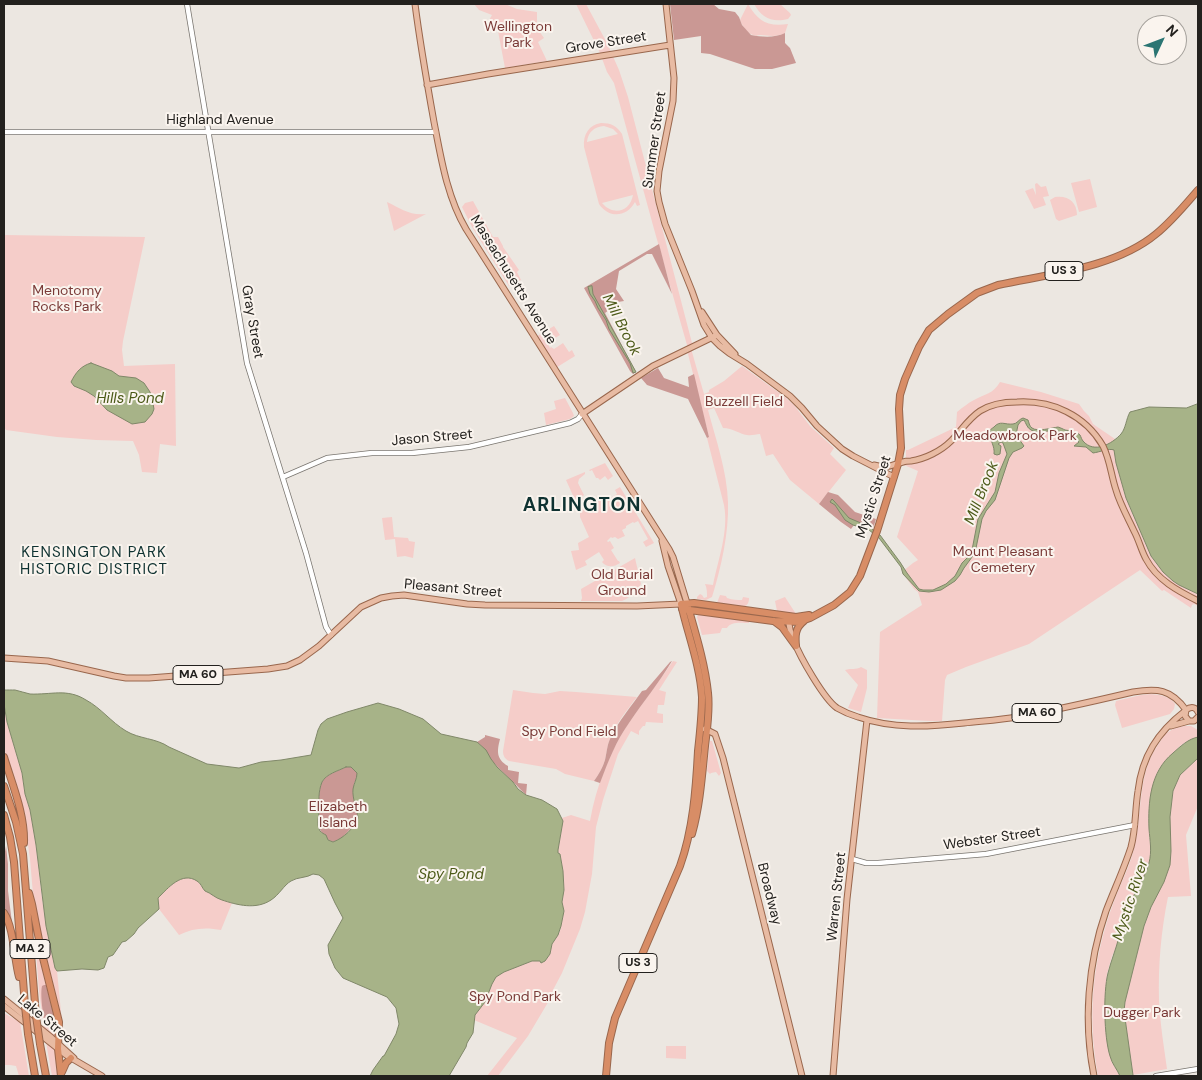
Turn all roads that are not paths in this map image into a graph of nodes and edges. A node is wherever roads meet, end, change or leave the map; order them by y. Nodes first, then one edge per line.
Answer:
1 (187, 4) edge
2 (415, 4) edge
3 (666, 4) edge
4 (670, 45) junction
5 (428, 85) junction
6 (4, 132) edge
7 (208, 132) junction
8 (436, 132) junction
9 (1198, 190) edge
10 (715, 336) junction
11 (582, 414) junction
12 (862, 461) junction
13 (898, 464) junction
14 (283, 477) junction
15 (894, 477) junction
16 (1198, 601) edge
17 (683, 606) junction
18 (822, 611) junction
19 (752, 614) junction
20 (810, 618) junction
21 (788, 619) junction
22 (773, 621) junction
23 (331, 635) junction
24 (796, 646) junction
25 (4, 659) edge
26 (1186, 710) junction
27 (1197, 710) edge
28 (1198, 719) edge
29 (867, 720) junction
30 (1190, 721) junction
31 (703, 728) junction
32 (1166, 729) junction
33 (4, 756) edge
34 (4, 786) edge
35 (4, 815) edge
36 (1135, 825) junction
37 (23, 854) junction
38 (852, 859) junction
39 (26, 882) junction
40 (4, 913) edge
41 (23, 991) junction
42 (4, 999) edge
43 (4, 1008) edge
44 (58, 1046) junction
45 (73, 1059) junction
46 (1198, 1069) edge
47 (35, 1076) edge
48 (46, 1076) edge
49 (61, 1076) edge
50 (102, 1076) edge
51 (606, 1076) edge
52 (802, 1076) edge
53 (833, 1076) edge
54 (1094, 1076) edge
55 (1156, 1076) edge

1 - 7 street, Gray Street
2 - 5 main road, Massachusetts Avenue
3 - 4 main road, Summer Street
4 - 5 main road, Grove Street
4 - 10 main road, Summer Street
5 - 8 main road, Massachusetts Avenue
6 - 7 street, Highland Avenue
7 - 8 street, Highland Avenue
7 - 14 street, Gray Street
8 - 11 main road, Massachusetts Avenue
9 - 13 highway, Mystic Street / US 3
10 - 11 main road
10 - 12 main road, Summer Street
11 - 14 street, Jason Street
11 - 17 main road, Massachusetts Avenue
12 - 13 main road, Summer Street
12 - 15 main road, Summer Street
13 - 15 highway, Mystic Street / US 3
13 - 16 main road, Summer Street
14 - 23 street, Gray Street
15 - 18 highway, Mystic Street / US 3
17 - 19 highway, Mystic Street / US 3
17 - 23 main road, Pleasant Street / MA 60
17 - 31 highway, Massachusetts Avenue / US 3
18 - 20 highway, Mystic Street / US 3
18 - 21 highway, Mystic Street / US 3
19 - 21 highway, Mystic Street / US 3
19 - 22 highway, Mystic Street / US 3
20 - 21 highway, Mystic Street / US 3
20 - 24 highway
21 - 22 highway, Mystic Street / US 3
21 - 24 main road, MA 60
22 - 24 highway, MA 60
23 - 25 main road, Pleasant Street / MA 60
24 - 29 main road, MA 60
26 - 27 main road
26 - 29 main road, MA 60
26 - 30 main road, MA 60
26 - 32 main road
28 - 30 main road
29 - 38 main road, Warren Street
30 - 32 main road
31 - 51 highway, Massachusetts Avenue / US 3
31 - 52 main road, Broadway
32 - 36 main road
33 - 37 highway
34 - 37 highway, MA 2
35 - 41 highway, MA 2
36 - 38 street, Webster Street
36 - 54 main road
37 - 39 highway, MA 2
38 - 53 main road, Warren Street
39 - 44 highway
39 - 48 highway, MA 2, bridge
40 - 41 highway
41 - 47 highway, MA 2, bridge
42 - 44 main road, Lake Street
43 - 44 main road, Lake Street
44 - 45 main road, Lake Street
44 - 49 highway
45 - 49 highway
45 - 50 main road, Lake Street
46 - 55 street

